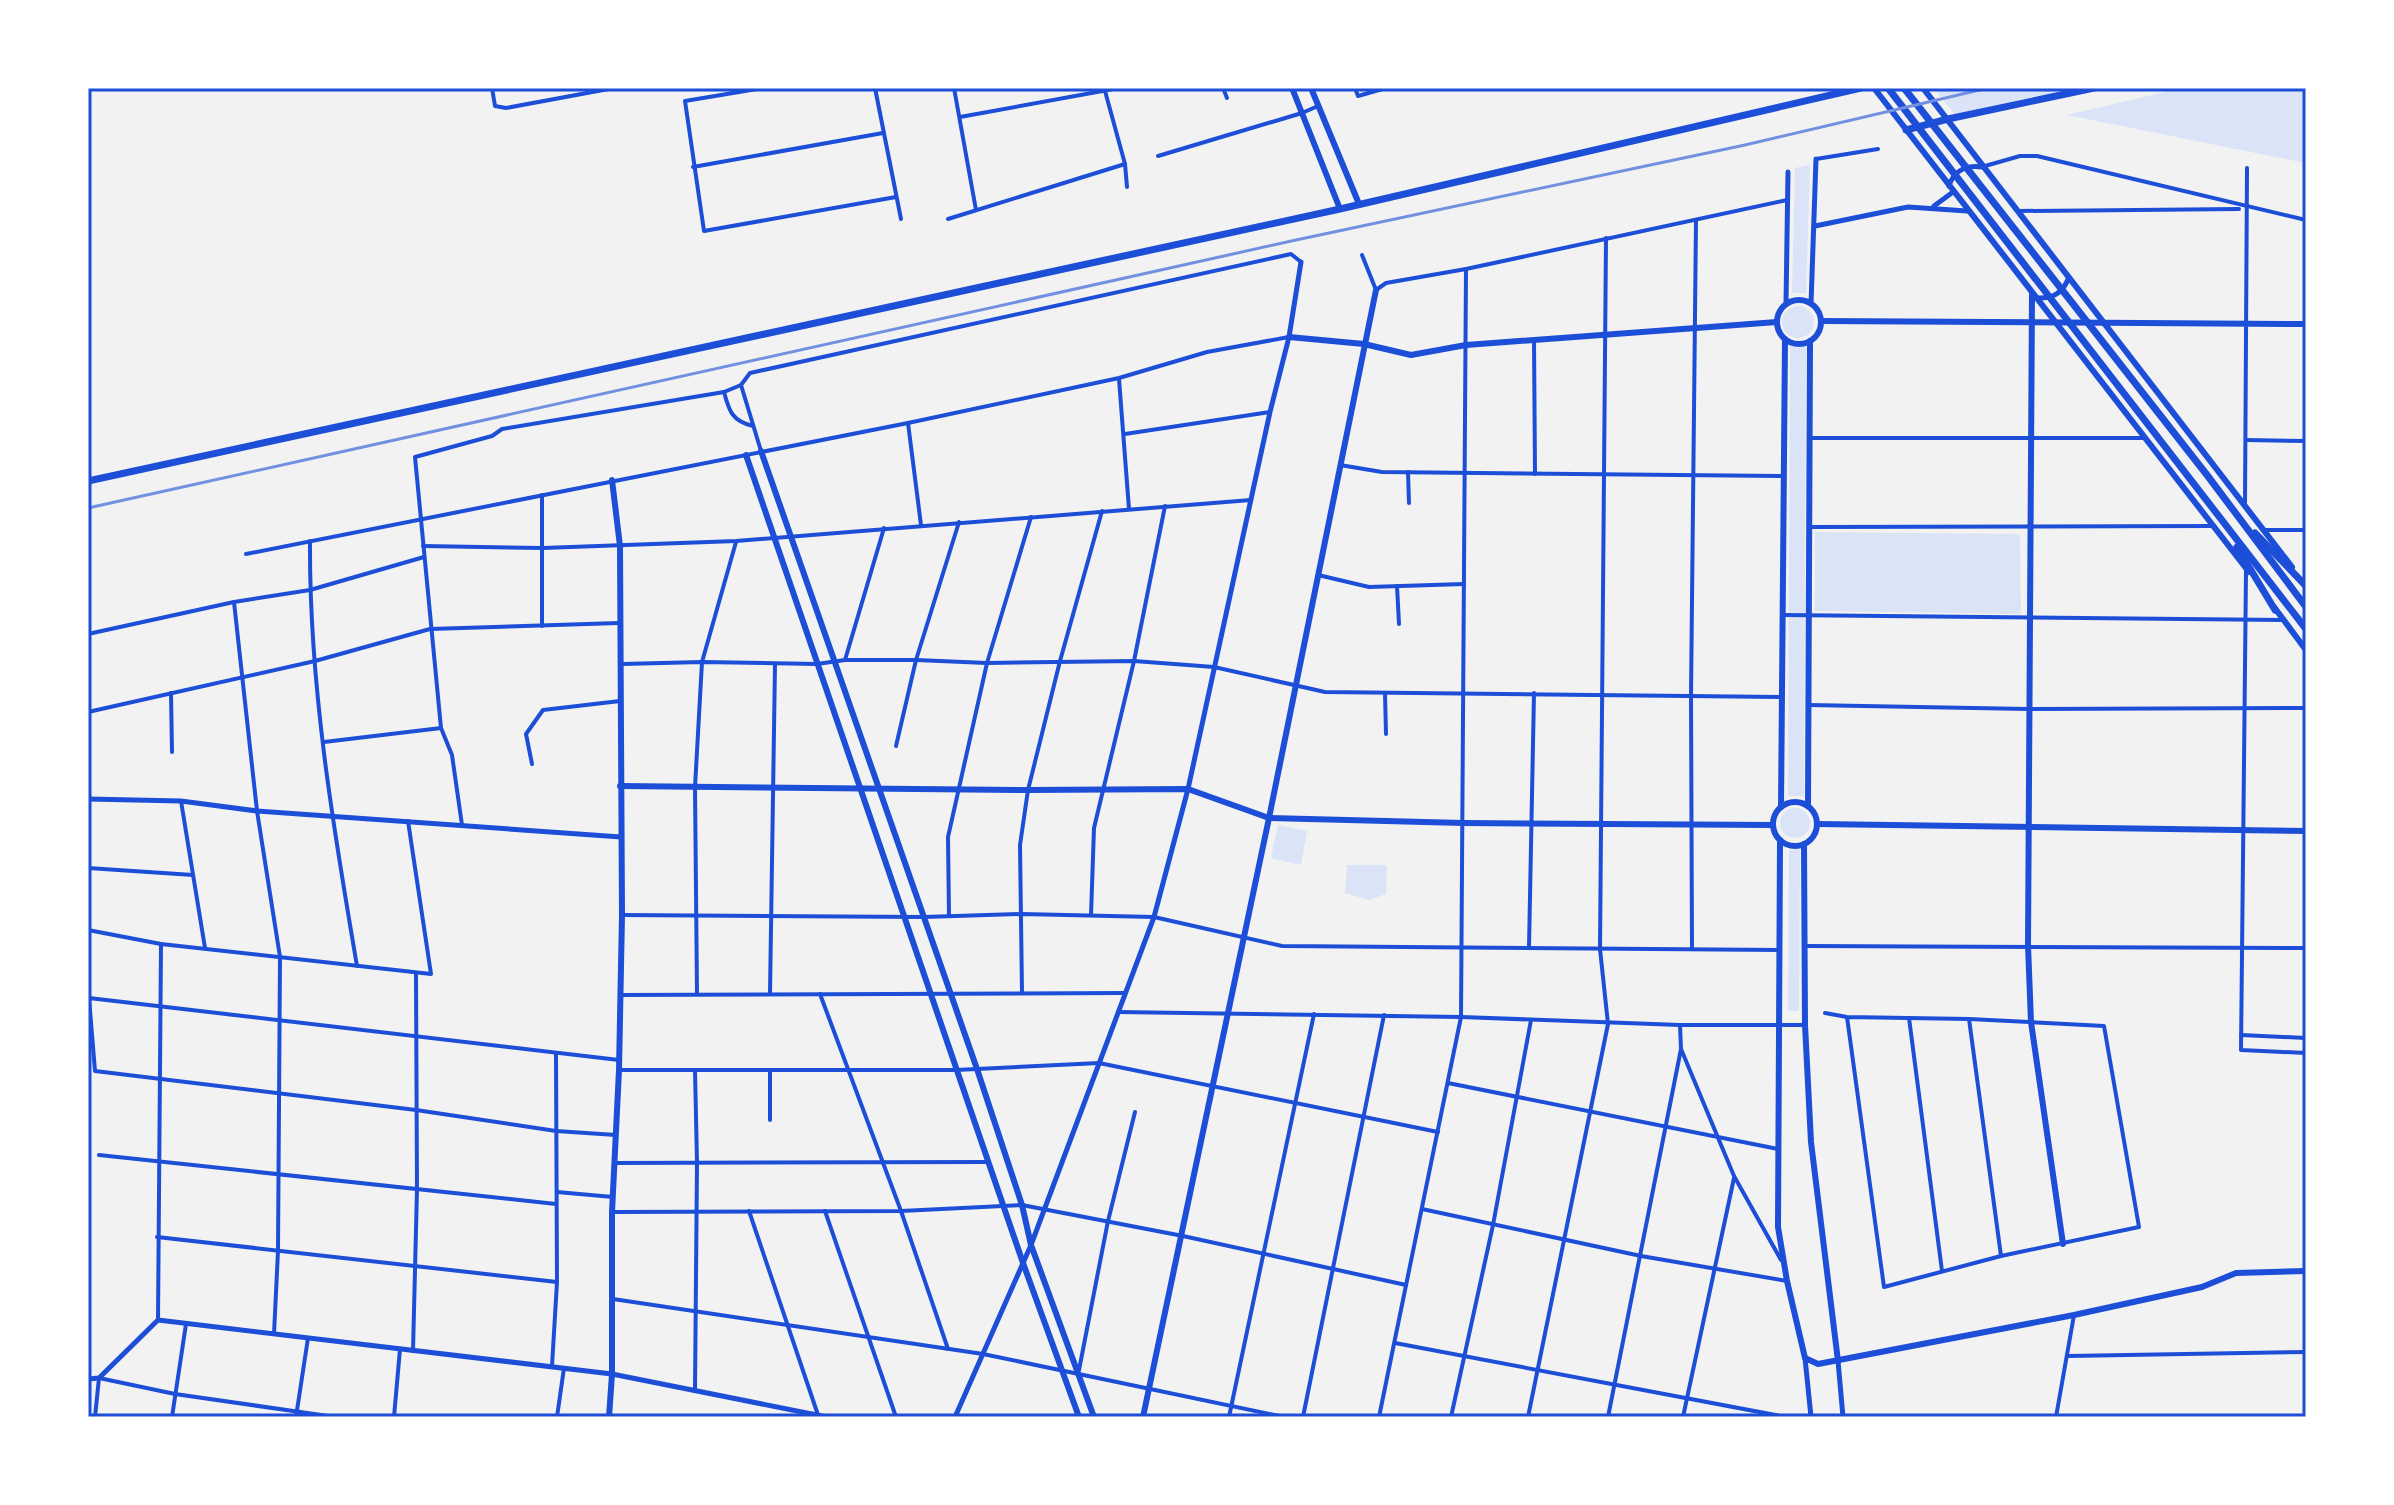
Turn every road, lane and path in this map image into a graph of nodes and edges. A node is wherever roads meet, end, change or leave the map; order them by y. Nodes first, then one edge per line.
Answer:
1 (492, 88) edge
2 (614, 88) edge
3 (763, 88) edge
4 (875, 88) edge
5 (954, 88) edge
6 (1119, 88) edge
7 (1223, 88) edge
8 (1292, 88) edge
9 (1311, 88) edge
10 (1355, 88) edge
11 (1386, 88) edge
12 (1861, 88) edge
13 (1874, 88) edge
14 (1888, 88) edge
15 (1904, 88) edge
16 (1923, 88) edge
17 (2094, 88) edge
18 (1105, 91) junction
19 (1227, 98) dead end
20 (1318, 106) junction
21 (1302, 113) junction
22 (960, 117) junction
23 (1948, 119) junction
24 (1906, 130) junction
25 (883, 133) junction
26 (1878, 149) dead end
27 (1158, 156) dead end
28 (1816, 159) joint
29 (1125, 164) junction
30 (693, 167) junction
31 (1982, 167) junction
32 (2247, 168) dead end
33 (1788, 172) dead end
34 (1127, 187) dead end
35 (1951, 190) junction
36 (896, 197) junction
37 (1787, 200) junction
38 (1359, 204) junction
39 (1934, 207) junction
40 (2248, 208) junction
41 (1340, 209) junction
42 (976, 210) junction
43 (1967, 211) junction
44 (2017, 211) junction
45 (901, 219) dead end
46 (948, 219) dead end
47 (1696, 220) junction
48 (2306, 220) edge
49 (1815, 226) junction
50 (1606, 238) junction
51 (1362, 255) dead end
52 (1301, 262) joint
53 (1466, 269) junction
54 (2069, 277) junction
55 (1376, 290) junction
56 (2034, 296) junction
57 (1786, 304) junction
58 (1811, 304) junction
59 (1821, 321) junction
60 (2032, 321) junction
61 (1777, 322) junction
62 (2054, 322) junction
63 (2104, 322) junction
64 (2119, 322) junction
65 (2248, 324) junction
66 (2306, 324) edge
67 (1695, 328) junction
68 (1606, 334) junction
69 (2114, 334) junction
70 (1289, 337) junction
71 (1534, 340) junction
72 (1785, 340) junction
73 (1810, 341) junction
74 (1364, 344) junction
75 (1466, 345) junction
76 (1119, 378) junction
77 (741, 385) junction
78 (724, 392) junction
79 (1270, 412) junction
80 (908, 423) junction
81 (753, 426) junction
82 (1125, 434) junction
83 (1810, 438) junction
84 (2143, 438) junction
85 (2031, 439) junction
86 (2246, 440) junction
87 (2306, 441) edge
88 (761, 451) junction
89 (746, 455) junction
90 (1340, 465) junction
91 (1408, 472) junction
92 (1465, 473) junction
93 (1535, 474) junction
94 (1606, 475) junction
95 (1694, 475) junction
96 (1784, 476) junction
97 (612, 480) junction
98 (88, 481) edge
99 (542, 495) junction
100 (1251, 500) junction
101 (1409, 503) dead end
102 (2245, 505) junction
103 (1165, 506) junction
104 (1129, 509) junction
105 (1102, 511) junction
106 (2234, 511) junction
107 (1031, 516) junction
108 (2220, 518) junction
109 (422, 519) junction
110 (959, 522) junction
111 (921, 525) junction
112 (2213, 526) junction
113 (1809, 527) junction
114 (2029, 527) junction
115 (884, 528) junction
116 (2263, 530) junction
117 (2306, 530) edge
118 (789, 536) junction
119 (774, 538) junction
120 (310, 541) junction
121 (736, 541) junction
122 (423, 546) junction
123 (620, 546) junction
124 (543, 548) junction
125 (246, 554) dead end
126 (424, 557) junction
127 (2246, 568) junction
128 (1318, 575) junction
129 (1464, 584) junction
130 (2306, 585) edge
131 (1397, 586) junction
132 (310, 590) junction
133 (234, 602) junction
134 (2306, 607) edge
135 (2275, 610) junction
136 (1783, 615) junction
137 (1809, 616) junction
138 (2028, 619) junction
139 (2245, 619) junction
140 (2283, 620) junction
141 (622, 623) junction
142 (1399, 624) dead end
143 (542, 626) junction
144 (430, 629) junction
145 (2306, 629) edge
146 (88, 634) edge
147 (2306, 650) edge
148 (845, 660) junction
149 (916, 660) junction
150 (315, 661) junction
151 (1060, 661) junction
152 (1134, 661) junction
153 (702, 662) junction
154 (834, 662) junction
155 (775, 663) junction
156 (987, 663) junction
157 (622, 664) junction
158 (817, 664) junction
159 (1214, 667) junction
160 (243, 676) junction
161 (1295, 686) junction
162 (171, 693) junction
163 (1385, 693) junction
164 (1534, 693) junction
165 (1464, 694) junction
166 (1604, 694) junction
167 (1691, 696) junction
168 (1782, 697) junction
169 (621, 701) junction
170 (1808, 705) junction
171 (2306, 708) edge
172 (2028, 709) junction
173 (2244, 709) junction
174 (88, 712) edge
175 (441, 728) junction
176 (1386, 734) dead end
177 (324, 742) junction
178 (896, 746) dead end
179 (172, 752) dead end
180 (532, 764) dead end
181 (620, 786) junction
182 (695, 787) junction
183 (772, 787) junction
184 (858, 787) junction
185 (878, 788) junction
186 (959, 789) junction
187 (1188, 789) junction
188 (1028, 790) junction
189 (1102, 790) junction
190 (88, 799) edge
191 (181, 801) junction
192 (1808, 806) junction
193 (1781, 807) junction
194 (257, 811) junction
195 (331, 816) junction
196 (1269, 818) junction
197 (408, 821) junction
198 (1463, 823) junction
199 (1532, 824) junction
200 (1600, 824) junction
201 (1817, 824) junction
202 (462, 825) junction
203 (1690, 825) junction
204 (1773, 825) junction
205 (2029, 827) junction
206 (2244, 831) junction
207 (2306, 831) edge
208 (621, 837) junction
209 (1780, 840) junction
210 (1804, 844) junction
211 (88, 868) edge
212 (193, 875) junction
213 (1022, 914) junction
214 (622, 915) junction
215 (696, 915) junction
216 (1091, 915) junction
217 (772, 916) junction
218 (949, 916) junction
219 (903, 917) junction
220 (924, 917) junction
221 (1154, 917) junction
222 (88, 930) edge
223 (1244, 937) junction
224 (161, 944) junction
225 (2028, 945) junction
226 (1805, 946) junction
227 (2242, 947) junction
228 (205, 948) junction
229 (1462, 948) junction
230 (1529, 948) junction
231 (2306, 948) edge
232 (1600, 949) junction
233 (1692, 949) junction
234 (1781, 950) junction
235 (280, 957) junction
236 (357, 966) junction
237 (416, 974) junction
238 (930, 993) junction
239 (950, 993) junction
240 (1022, 993) junction
241 (1125, 993) junction
242 (697, 994) junction
243 (770, 994) junction
244 (820, 994) junction
245 (618, 995) junction
246 (89, 998) edge
247 (161, 1006) junction
248 (1118, 1012) junction
249 (1229, 1012) junction
250 (1825, 1013) dead end
251 (1314, 1014) junction
252 (1384, 1015) junction
253 (1461, 1017) junction
254 (1847, 1017) junction
255 (1909, 1018) junction
256 (1969, 1019) junction
257 (280, 1020) junction
258 (1531, 1020) junction
259 (2031, 1022) junction
260 (1608, 1024) junction
261 (1680, 1025) junction
262 (1779, 1025) junction
263 (1805, 1025) junction
264 (2241, 1035) junction
265 (417, 1036) junction
266 (2306, 1038) edge
267 (1681, 1049) junction
268 (556, 1053) junction
269 (2306, 1053) edge
270 (619, 1060) junction
271 (1099, 1063) junction
272 (977, 1069) junction
273 (619, 1070) junction
274 (695, 1070) junction
275 (770, 1070) junction
276 (848, 1070) junction
277 (956, 1070) junction
278 (158, 1079) junction
279 (1448, 1083) junction
280 (1214, 1085) junction
281 (278, 1093) junction
282 (1517, 1096) junction
283 (1296, 1103) junction
284 (416, 1110) junction
285 (1590, 1110) junction
286 (1135, 1112) dead end
287 (1363, 1117) junction
288 (770, 1120) dead end
289 (1665, 1125) junction
290 (556, 1131) junction
291 (1438, 1132) junction
292 (616, 1135) junction
293 (1720, 1139) junction
294 (1778, 1149) junction
295 (99, 1155) dead end
296 (157, 1161) junction
297 (883, 1162) junction
298 (988, 1162) junction
299 (614, 1163) junction
300 (697, 1163) junction
301 (279, 1174) junction
302 (1734, 1176) junction
303 (417, 1189) junction
304 (557, 1192) junction
305 (613, 1197) junction
306 (556, 1204) junction
307 (1022, 1205) junction
308 (1004, 1206) junction
309 (1045, 1209) junction
310 (1422, 1209) junction
311 (696, 1211) junction
312 (749, 1211) junction
313 (825, 1211) junction
314 (901, 1211) junction
315 (612, 1212) junction
316 (1108, 1221) junction
317 (1493, 1225) junction
318 (1183, 1236) junction
319 (157, 1237) junction
320 (1565, 1241) junction
321 (2063, 1244) junction
322 (1031, 1245) junction
323 (278, 1251) junction
324 (1264, 1254) junction
325 (1641, 1256) junction
326 (2001, 1256) junction
327 (1023, 1263) junction
328 (1783, 1264) junction
329 (416, 1266) junction
330 (1334, 1269) junction
331 (1715, 1270) junction
332 (1942, 1271) junction
333 (2306, 1271) edge
334 (1787, 1281) junction
335 (557, 1282) junction
336 (1406, 1285) junction
337 (612, 1299) junction
338 (695, 1311) junction
339 (2074, 1315) junction
340 (158, 1320) junction
341 (186, 1324) junction
342 (788, 1325) junction
343 (274, 1334) junction
344 (867, 1336) junction
345 (308, 1338) junction
346 (1395, 1343) junction
347 (400, 1349) junction
348 (948, 1349) junction
349 (413, 1351) junction
350 (2306, 1352) edge
351 (983, 1354) junction
352 (1464, 1356) junction
353 (2068, 1356) junction
354 (1805, 1358) junction
355 (1838, 1361) junction
356 (552, 1366) junction
357 (564, 1368) junction
358 (1538, 1369) junction
359 (1063, 1372) junction
360 (1079, 1373) junction
361 (612, 1374) junction
362 (99, 1378) junction
363 (88, 1379) edge
364 (1615, 1384) junction
365 (1149, 1389) junction
366 (695, 1391) junction
367 (175, 1394) junction
368 (1686, 1398) junction
369 (1231, 1406) junction
370 (296, 1414) edge
371 (818, 1416) edge
372 (95, 1417) edge
373 (172, 1417) edge
374 (335, 1417) edge
375 (394, 1417) edge
376 (557, 1417) edge
377 (609, 1417) edge
378 (827, 1417) edge
379 (896, 1417) edge
380 (955, 1417) edge
381 (1079, 1417) edge
382 (1094, 1417) edge
383 (1143, 1417) edge
384 (1229, 1417) edge
385 (1284, 1417) edge
386 (1303, 1417) edge
387 (1379, 1417) edge
388 (1451, 1417) edge
389 (1528, 1417) edge
390 (1608, 1417) edge
391 (1683, 1417) edge
392 (1786, 1417) edge
393 (1811, 1417) edge
394 (1843, 1417) edge
395 (2056, 1417) edge

1 - 2 street
3 - 30 street
4 - 25 street
5 - 22 street
6 - 18 street
7 - 19 street
8 - 21 main road
9 - 20 main road
10 - 11 street
12 - 38 main road
13 - 24 main road
14 - 108 main road
15 - 106 main road
16 - 23 main road
17 - 23 main road
18 - 22 street
18 - 29 street
20 - 21 street
20 - 38 main road
21 - 27 street
21 - 41 main road
22 - 42 street
23 - 24 main road
23 - 31 main road
24 - 35 main road
25 - 30 street
25 - 36 street
26 - 28 street
28 - 49 street
29 - 34 street
29 - 42 street
30 - 36 street
31 - 35 street
31 - 40 street
31 - 44 main road
32 - 40 street
33 - 37 street
35 - 39 street
35 - 43 main road
36 - 45 street
37 - 47 street
37 - 57 street
38 - 41 main road
39 - 43 street
39 - 49 street
40 - 44 street
40 - 48 street
40 - 65 street
41 - 98 main road
42 - 46 street
43 - 56 main road
44 - 54 main road
47 - 50 street
47 - 67 street
49 - 58 street
50 - 53 street
50 - 68 street
51 - 55 street
52 - 70 street
52 - 77 street
53 - 55 street
53 - 75 street
54 - 56 street
54 - 63 main road
55 - 74 main road
56 - 60 main road
56 - 62 main road
57 - 58 main road
57 - 61 main road
58 - 59 main road
59 - 60 main road
59 - 73 main road
60 - 62 main road
60 - 85 main road
61 - 67 main road
61 - 72 main road
62 - 63 main road
62 - 84 main road
63 - 64 main road
63 - 69 main road
64 - 65 main road
64 - 69 street
65 - 66 main road
65 - 86 street
67 - 68 main road
67 - 95 street
68 - 71 main road
68 - 94 street
69 - 102 main road
70 - 74 main road
70 - 76 street
70 - 79 street
71 - 75 main road
71 - 93 street
72 - 73 main road
72 - 96 main road
73 - 83 main road
74 - 75 main road
74 - 90 main road
75 - 92 street
76 - 80 street
76 - 82 street
77 - 78 street
77 - 81 street
78 - 81 street
78 - 109 street
79 - 82 street
79 - 100 street
80 - 88 street
80 - 111 street
81 - 88 street
82 - 104 street
83 - 85 street
83 - 113 main road
84 - 85 street
84 - 112 main road
85 - 114 main road
86 - 87 street
86 - 102 street
88 - 89 street
88 - 118 main road
89 - 97 street
89 - 119 main road
90 - 91 street
90 - 128 main road
91 - 92 street
91 - 101 street
92 - 93 street
92 - 129 street
93 - 94 street
94 - 95 street
94 - 166 street
95 - 96 street
95 - 167 street
96 - 136 main road
97 - 99 street
97 - 123 main road
99 - 109 street
99 - 124 street
100 - 103 street
100 - 159 street
102 - 116 main road
103 - 104 street
103 - 152 street
104 - 105 street
105 - 107 street
105 - 151 street
106 - 130 main road
106 - 134 main road
107 - 110 street
107 - 156 street
108 - 135 main road
108 - 145 main road
109 - 120 street
109 - 122 street
110 - 111 street
110 - 149 street
111 - 115 street
112 - 114 street
112 - 127 main road
113 - 114 street
113 - 137 main road
114 - 138 main road
115 - 118 street
115 - 148 street
116 - 117 street
116 - 130 main road
118 - 119 street
118 - 154 main road
119 - 121 street
119 - 158 main road
120 - 125 street
120 - 132 street
121 - 123 street
121 - 153 street
122 - 124 street
122 - 126 street
123 - 124 street
123 - 141 main road
124 - 143 street
126 - 132 street
126 - 144 street
127 - 135 main road
127 - 139 street
128 - 131 street
128 - 161 main road
129 - 131 street
129 - 165 street
131 - 142 street
132 - 133 street
132 - 150 street
133 - 146 street
133 - 160 street
135 - 140 main road
136 - 137 street
136 - 168 main road
137 - 138 street
137 - 170 main road
138 - 139 street
138 - 172 main road
139 - 140 street
139 - 173 street
140 - 147 main road
141 - 143 street
141 - 157 main road
143 - 144 street
144 - 150 street
144 - 175 street
148 - 149 street
148 - 154 street
149 - 156 street
149 - 178 street
150 - 160 street
150 - 177 street
151 - 152 street
151 - 156 street
151 - 188 street
152 - 159 street
152 - 189 street
153 - 155 street
153 - 157 street
153 - 182 street
154 - 158 street
154 - 185 main road
155 - 158 street
155 - 183 street
156 - 186 street
157 - 169 main road
158 - 184 main road
159 - 161 street
159 - 187 street
160 - 162 street
160 - 194 street
161 - 163 street
161 - 196 main road
162 - 174 street
162 - 179 street
163 - 165 street
163 - 176 street
164 - 165 street
164 - 166 street
164 - 199 street
165 - 198 street
166 - 167 street
166 - 200 street
167 - 168 street
167 - 203 street
168 - 193 main road
169 - 180 street
169 - 181 main road
170 - 172 street
170 - 192 main road
171 - 173 street
172 - 173 street
172 - 205 main road
173 - 206 street
175 - 177 street
175 - 202 street
177 - 195 street
181 - 182 main road
181 - 208 main road
182 - 183 main road
182 - 215 street
183 - 184 main road
183 - 217 street
184 - 185 main road
184 - 219 main road
185 - 186 main road
185 - 220 main road
186 - 188 main road
186 - 218 street
187 - 189 main road
187 - 196 main road
187 - 221 street
188 - 189 main road
188 - 213 street
189 - 216 street
190 - 191 street
191 - 194 street
191 - 212 street
192 - 193 main road
192 - 201 main road
193 - 204 main road
194 - 195 street
194 - 235 street
195 - 197 street
195 - 236 street
196 - 198 main road
196 - 223 main road
197 - 202 street
197 - 237 street
198 - 199 main road
198 - 229 street
199 - 200 main road
199 - 230 street
200 - 203 main road
200 - 232 street
201 - 205 main road
201 - 210 main road
202 - 208 street
203 - 204 main road
203 - 233 street
204 - 209 main road
205 - 206 main road
205 - 225 main road
206 - 207 main road
206 - 227 street
208 - 214 main road
209 - 210 main road
209 - 234 main road
210 - 226 main road
211 - 212 street
212 - 228 street
213 - 216 street
213 - 218 street
213 - 240 street
214 - 215 street
214 - 245 main road
215 - 217 street
215 - 242 street
216 - 221 street
217 - 219 street
217 - 243 street
218 - 220 street
219 - 220 street
219 - 238 main road
220 - 239 main road
221 - 223 street
221 - 241 street
222 - 224 street
223 - 229 street
223 - 249 main road
224 - 228 street
224 - 247 street
225 - 226 street
225 - 227 street
225 - 259 main road
226 - 263 main road
227 - 231 street
227 - 264 street
228 - 235 street
229 - 230 street
229 - 253 street
230 - 232 street
232 - 233 street
232 - 260 street
233 - 234 street
234 - 262 main road
235 - 236 street
235 - 257 street
236 - 237 street
237 - 265 street
238 - 239 street
238 - 244 street
238 - 277 main road
239 - 240 street
239 - 272 main road
240 - 241 street
241 - 248 street
242 - 243 street
242 - 245 street
243 - 244 street
244 - 276 street
245 - 270 main road
246 - 247 street
246 - 278 street
247 - 257 street
247 - 278 street
248 - 249 street
248 - 271 street
249 - 251 street
249 - 280 main road
250 - 254 street
251 - 252 street
251 - 283 street
252 - 253 street
252 - 287 street
253 - 258 street
253 - 279 street
254 - 255 street
254 - 332 street
255 - 256 street
255 - 332 street
256 - 259 street
256 - 326 street
257 - 265 street
257 - 281 street
258 - 260 street
258 - 282 street
259 - 321 main road
259 - 321 street
260 - 261 street
260 - 285 street
261 - 262 street
261 - 267 street
262 - 263 street
262 - 294 main road
263 - 355 main road
264 - 266 street
264 - 269 street
265 - 268 street
265 - 284 street
266 - 269 street
267 - 289 street
267 - 293 street
268 - 270 street
268 - 290 street
270 - 273 main road
271 - 272 street
271 - 280 street
271 - 309 street
272 - 277 street
272 - 307 main road
273 - 274 street
273 - 292 main road
274 - 275 street
274 - 300 street
275 - 276 street
275 - 288 street
276 - 277 street
276 - 297 street
277 - 298 main road
278 - 281 street
278 - 296 street
279 - 282 street
279 - 291 street
280 - 283 street
280 - 318 main road
281 - 284 street
281 - 301 street
282 - 285 street
282 - 317 street
283 - 287 street
283 - 324 street
284 - 290 street
284 - 303 street
285 - 289 street
285 - 320 street
286 - 316 street
287 - 291 street
287 - 330 street
289 - 293 street
289 - 325 street
290 - 292 street
290 - 304 street
291 - 310 street
292 - 299 main road
293 - 294 street
293 - 302 street
294 - 328 main road
295 - 296 street
296 - 301 street
296 - 319 street
297 - 298 street
297 - 300 street
297 - 314 street
298 - 308 main road
299 - 300 street
299 - 305 main road
300 - 311 street
301 - 303 street
301 - 323 street
302 - 328 street
302 - 331 street
303 - 306 street
303 - 329 street
304 - 305 street
304 - 306 street
305 - 315 main road
306 - 335 street
307 - 308 street
307 - 309 street
307 - 322 main road
308 - 314 street
308 - 327 main road
309 - 316 street
309 - 322 street
310 - 317 street
310 - 336 street
311 - 312 street
311 - 315 street
311 - 338 street
312 - 313 street
312 - 342 street
313 - 314 street
313 - 344 street
314 - 348 street
315 - 337 main road
316 - 318 street
316 - 360 street
317 - 320 street
317 - 352 street
318 - 324 street
318 - 365 main road
319 - 323 street
319 - 340 street
320 - 325 street
320 - 358 street
321 - 326 street
322 - 327 street
322 - 360 main road
323 - 329 street
323 - 343 street
324 - 330 street
324 - 369 street
325 - 331 street
325 - 364 street
326 - 332 street
327 - 351 street
327 - 359 main road
328 - 334 main road
329 - 335 street
329 - 349 street
330 - 336 street
330 - 386 street
331 - 334 street
331 - 368 street
333 - 339 main road
334 - 354 main road
335 - 356 street
336 - 346 street
337 - 338 street
337 - 361 main road
338 - 342 street
338 - 366 street
339 - 353 street
339 - 355 main road
340 - 341 street
340 - 362 street
341 - 343 street
341 - 367 street
342 - 344 street
342 - 371 street
343 - 345 street
344 - 348 street
344 - 379 street
345 - 347 street
345 - 370 street
346 - 352 street
346 - 387 street
347 - 349 street
347 - 375 street
348 - 351 street
349 - 356 street
350 - 353 street
351 - 359 street
351 - 380 street
352 - 358 street
352 - 388 street
353 - 395 street
354 - 355 main road
354 - 393 street
355 - 394 street
356 - 357 street
357 - 361 street
357 - 376 street
358 - 364 street
358 - 389 street
359 - 360 street
359 - 381 main road
360 - 365 street
360 - 382 main road
361 - 366 street
361 - 377 main road
362 - 363 street
362 - 367 street
362 - 372 street
364 - 368 street
364 - 390 street
365 - 369 street
365 - 383 main road
366 - 371 street
367 - 370 street
367 - 373 street
368 - 391 street
368 - 392 street
369 - 384 street
369 - 385 street
370 - 374 street
371 - 378 street

